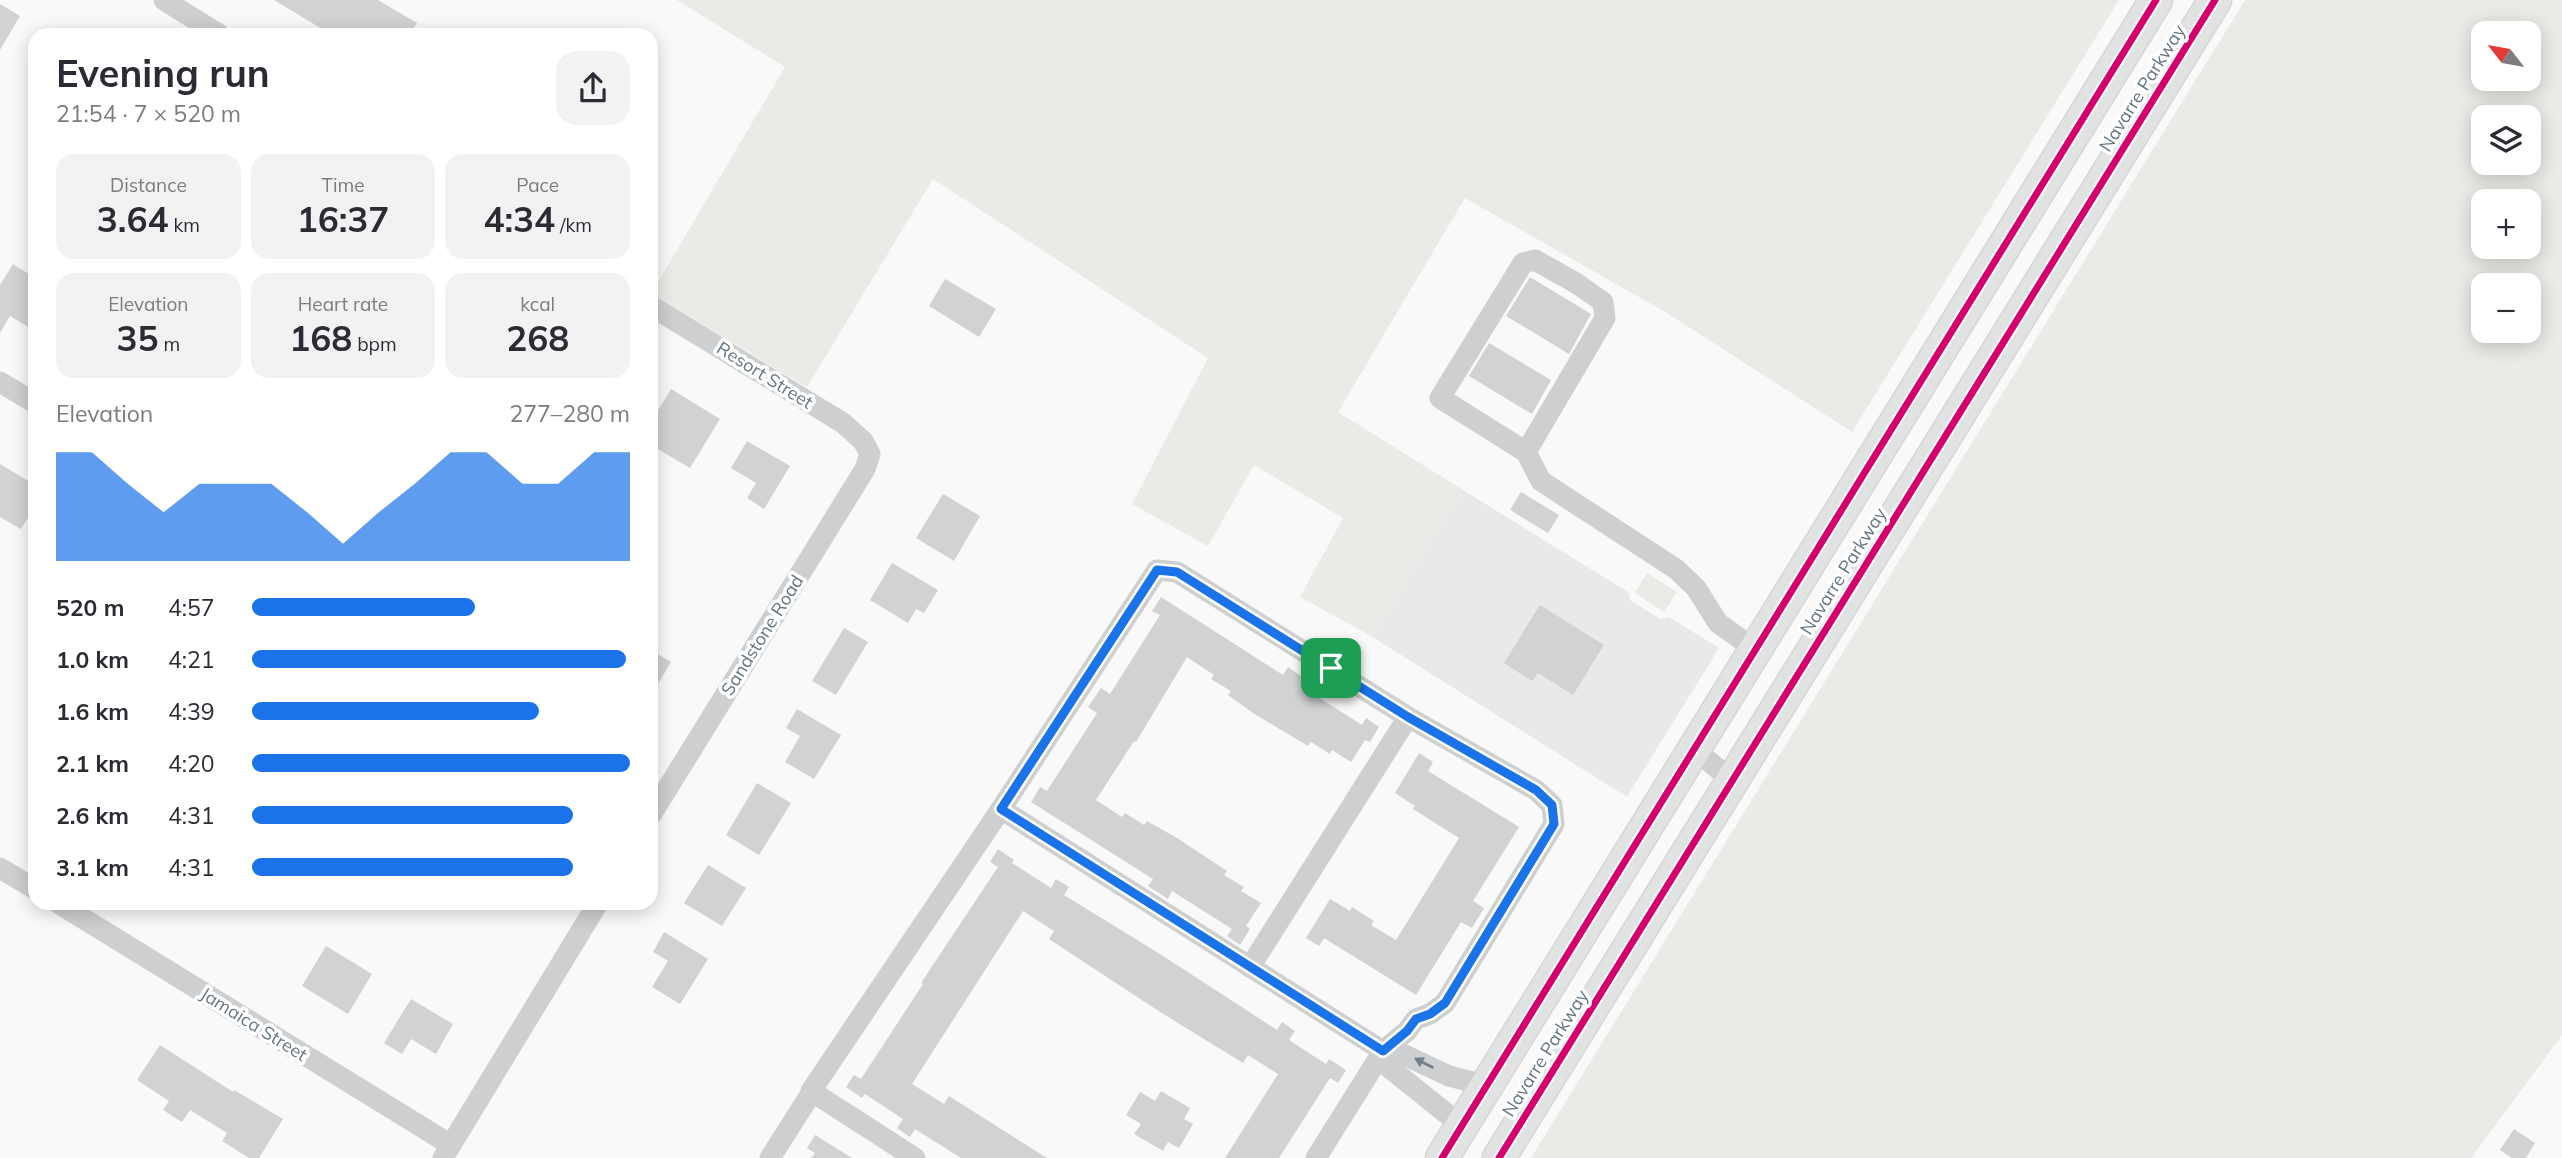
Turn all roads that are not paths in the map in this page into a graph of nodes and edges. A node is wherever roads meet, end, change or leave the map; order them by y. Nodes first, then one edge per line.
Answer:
1 (164, 0) edge
2 (2156, 0) edge
3 (2215, 0) edge
4 (209, 28) edge
5 (658, 310) edge
6 (0, 382) edge
7 (28, 399) edge
8 (1526, 452) junction
9 (870, 454) joint
10 (1756, 650) junction
11 (1408, 717) junction
12 (1695, 750) junction
13 (1732, 780) junction
14 (658, 788) edge
15 (1001, 809) junction
16 (0, 867) edge
17 (28, 885) edge
18 (69, 910) edge
19 (594, 910) edge
20 (1250, 967) junction
21 (1383, 1051) junction
22 (1488, 1086) junction
23 (812, 1092) junction
24 (1462, 1126) junction
25 (447, 1152) edge
26 (770, 1158) edge
27 (915, 1158) edge
28 (1316, 1158) edge
29 (1442, 1158) edge
30 (1499, 1158) edge

1 - 4 street
2 - 10 highway, Navarre Parkway
3 - 13 highway, Navarre Parkway
5 - 9 street, Resort Street
6 - 7 street
8 - 8 street
8 - 10 street
9 - 14 street, Sandstone Road
10 - 12 highway, Navarre Parkway
11 - 15 street
11 - 20 street
11 - 21 street
12 - 13 street
12 - 22 highway, Navarre Parkway
13 - 30 highway, Navarre Parkway
15 - 20 street
15 - 23 street
16 - 17 street
18 - 25 street, Jamaica Street
19 - 25 street
20 - 21 street
22 -> 21 street
21 - 24 street
21 - 28 street
22 - 24 highway, Navarre Parkway
23 - 26 street
23 - 27 street
24 - 29 highway, Navarre Parkway

